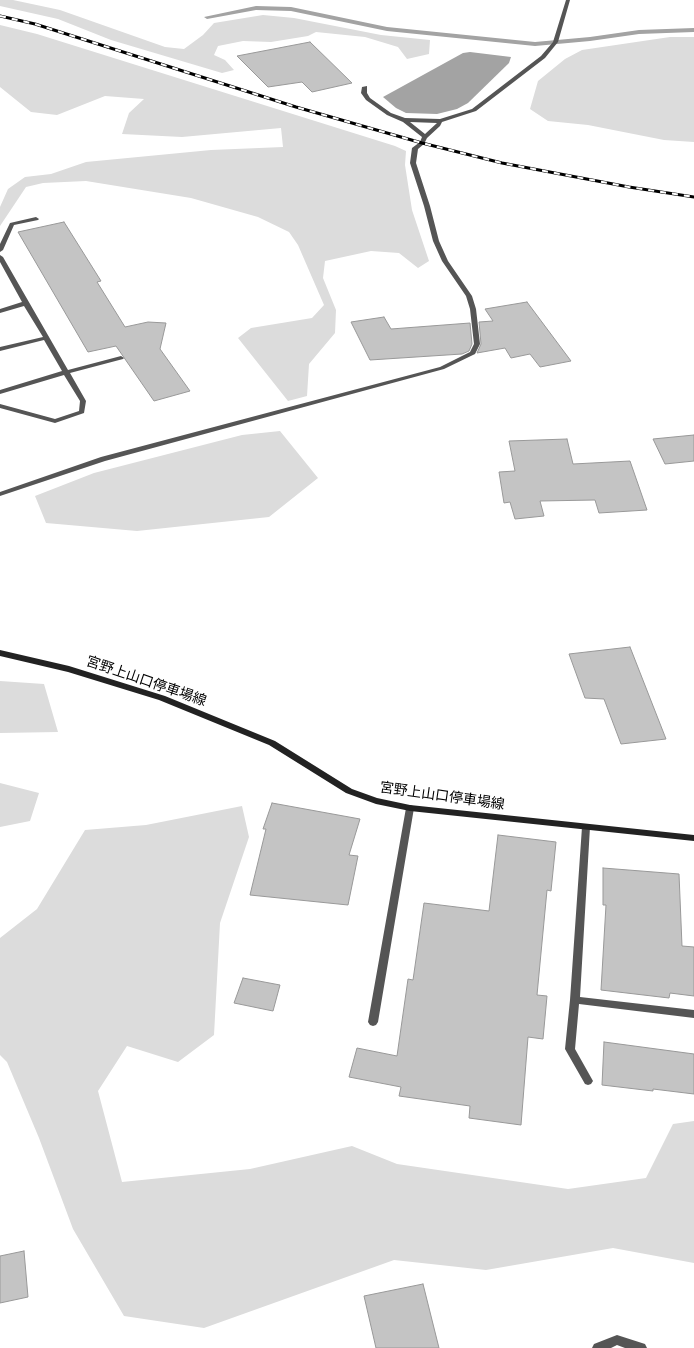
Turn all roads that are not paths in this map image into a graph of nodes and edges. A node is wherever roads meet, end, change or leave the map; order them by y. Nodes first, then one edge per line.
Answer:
1 (568, 0) edge
2 (365, 87) dead end
3 (405, 120) junction
4 (440, 121) junction
5 (424, 137) junction
6 (36, 219) dead end
7 (0, 250) edge
8 (0, 257) edge
9 (26, 304) junction
10 (0, 311) edge
11 (46, 338) junction
12 (0, 349) edge
13 (121, 358) dead end
14 (66, 372) junction
15 (0, 392) edge
16 (0, 406) edge
17 (0, 494) edge
18 (0, 653) edge
19 (410, 808) junction
20 (586, 827) junction
21 (694, 838) edge
22 (575, 1000) junction
23 (694, 1014) edge
24 (373, 1022) dead end
25 (588, 1081) dead end
26 (598, 1348) edge
27 (641, 1348) edge

1 - 4 street
2 - 3 street
3 - 4 street
3 - 5 street
4 - 5 street
5 - 17 street
6 - 7 street
8 - 9 street
9 - 10 street
9 - 11 street
11 - 12 street
11 - 14 street
13 - 14 street
14 - 15 street
14 - 16 street
18 - 19 main road, 宮野上山口停車場線
19 - 20 main road, 宮野上山口停車場線
19 - 24 street
20 - 21 main road, 宮野上山口停車場線
20 - 22 street
22 - 23 street
22 - 25 street
26 - 27 street

